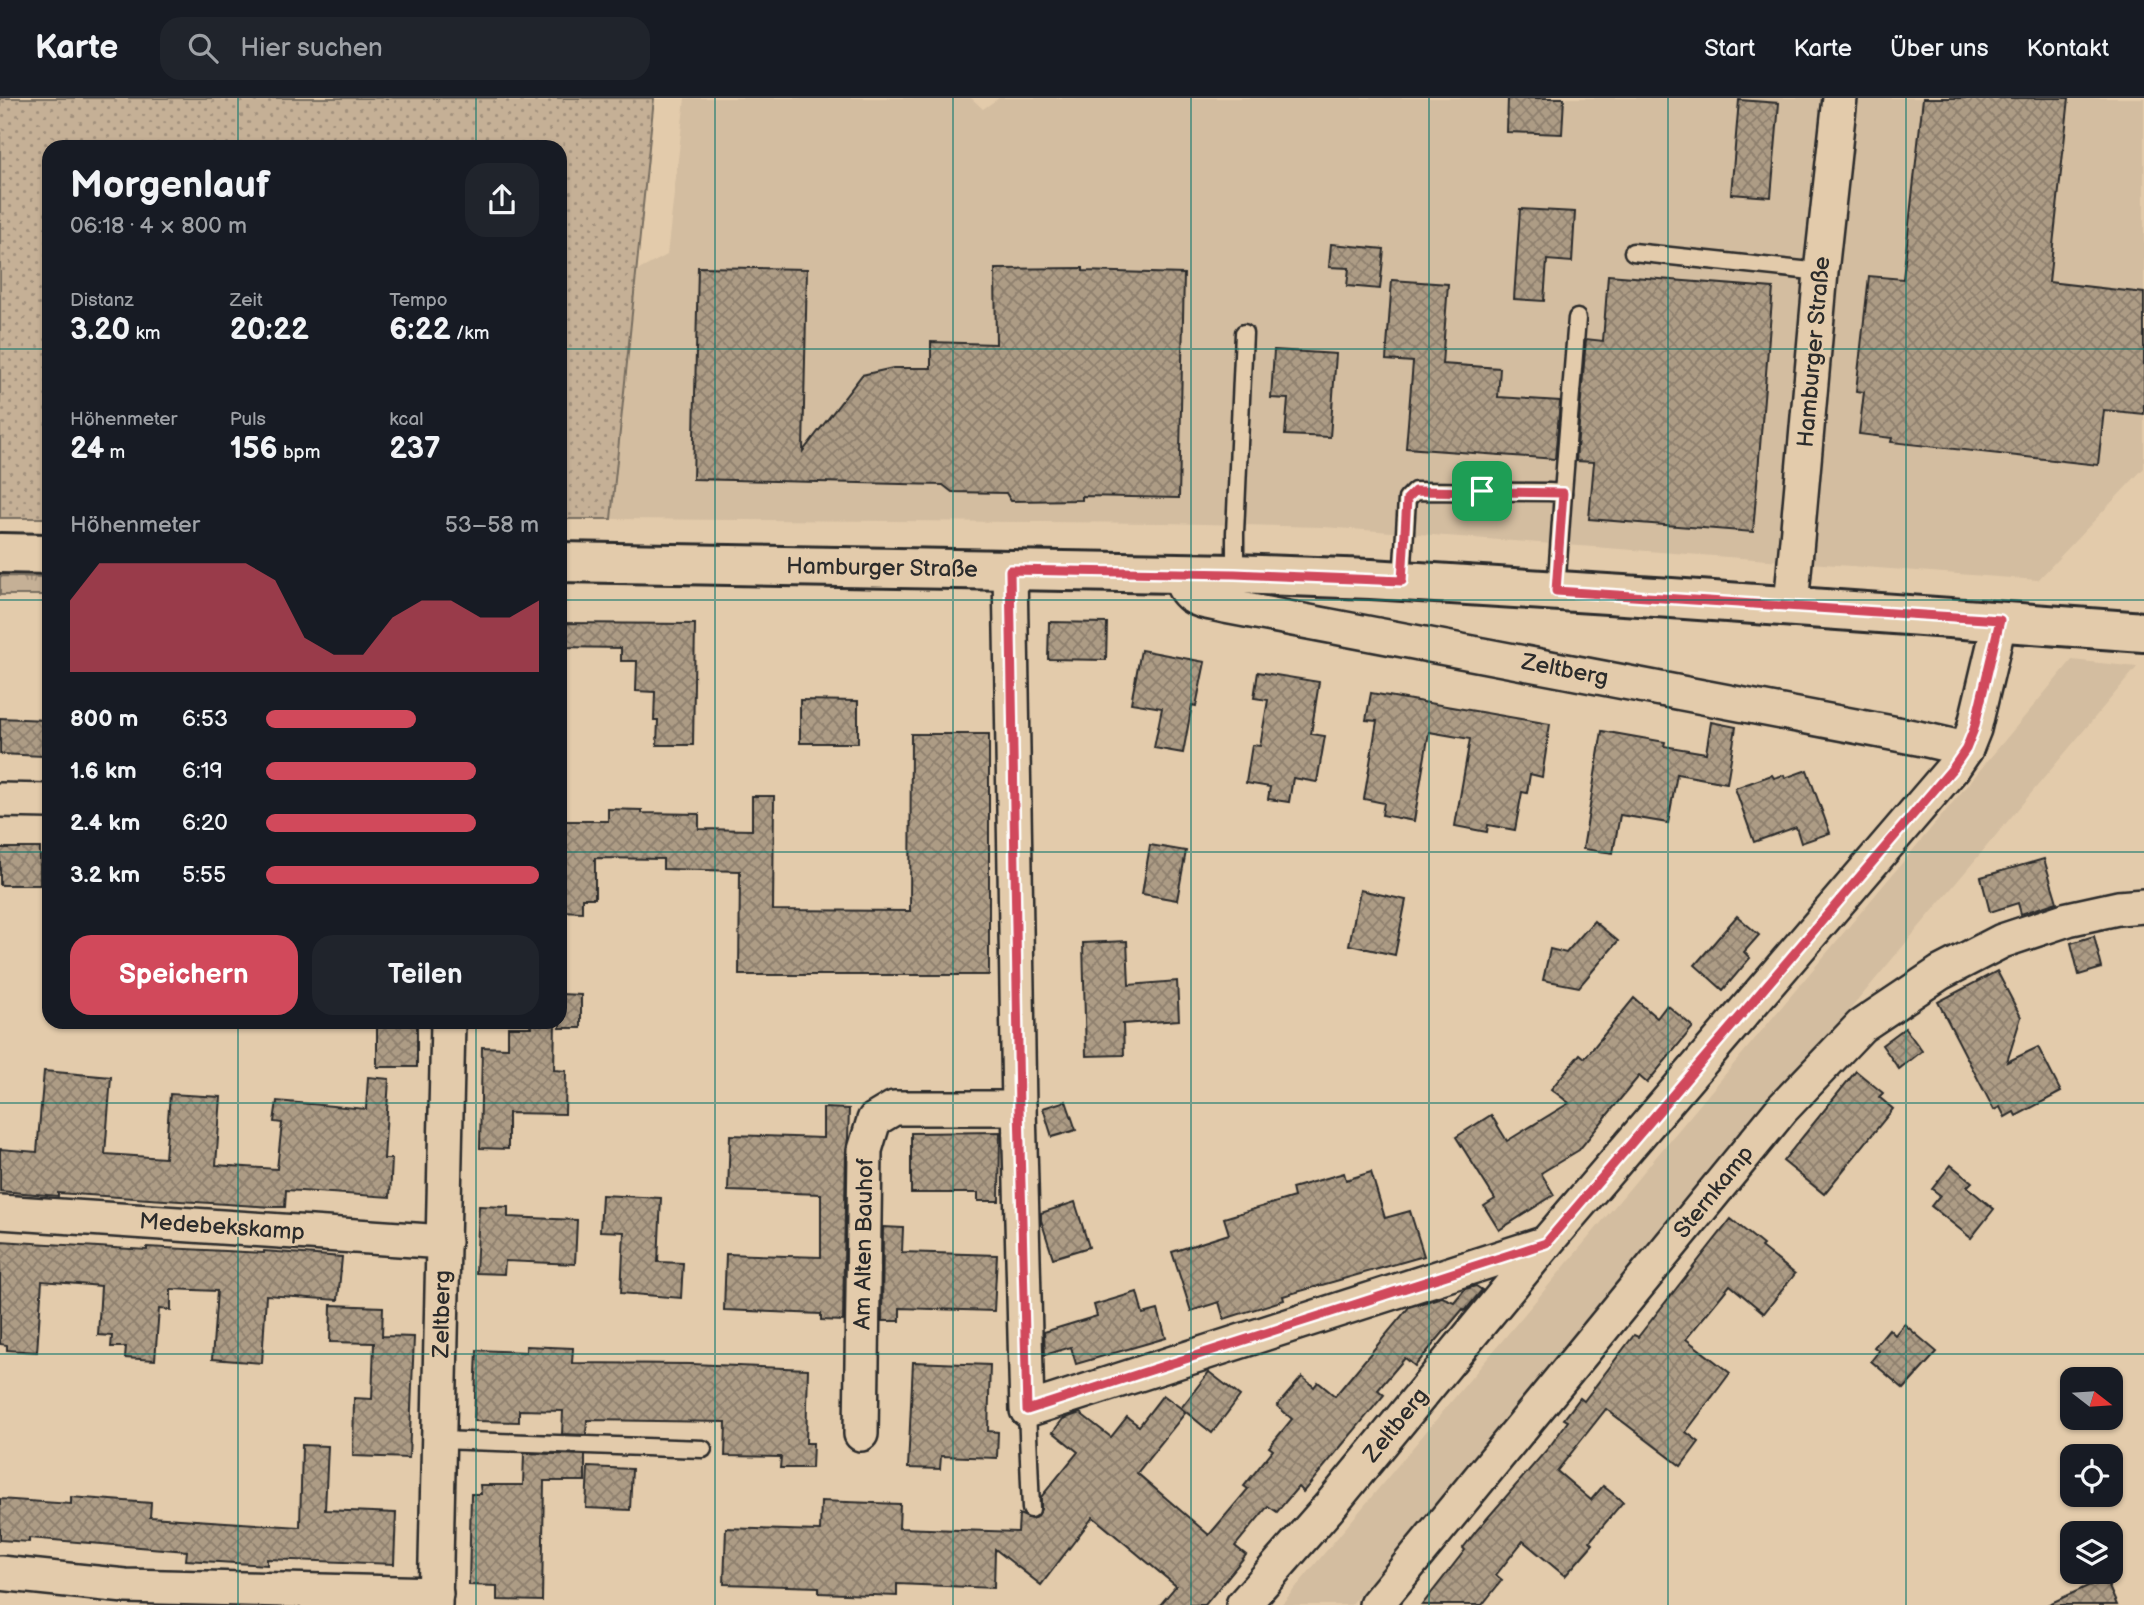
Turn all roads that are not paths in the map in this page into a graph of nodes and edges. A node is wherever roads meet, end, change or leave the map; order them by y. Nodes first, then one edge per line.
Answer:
1 (1840, 98) edge
2 (1633, 252) dead end
3 (1821, 272) junction
4 (1577, 317) dead end
5 (1244, 333) dead end
6 (1563, 493) junction
7 (0, 553) edge
8 (42, 554) edge
9 (567, 562) edge
10 (1010, 570) junction
11 (1179, 573) junction
12 (1235, 574) junction
13 (1402, 581) junction
14 (1556, 591) junction
15 (1791, 606) junction
16 (2000, 620) junction
17 (2144, 632) edge
18 (1966, 749) junction
19 (0, 800) edge
20 (42, 801) edge
21 (2144, 906) edge
22 (448, 1029) edge
23 (1019, 1108) junction
24 (0, 1212) edge
25 (444, 1242) junction
26 (1546, 1243) junction
27 (1027, 1410) junction
28 (861, 1434) dead end
29 (439, 1440) junction
30 (703, 1449) dead end
31 (1031, 1510) dead end
32 (0, 1573) edge
33 (436, 1600) edge
34 (1243, 1605) edge
35 (1376, 1605) edge

1 - 3 street, Hamburger Straße
2 - 3 lane
3 - 15 street, Hamburger Straße
4 - 6 lane
5 - 12 lane
6 - 13 lane
6 - 14 lane
7 - 8 main road
9 - 10 main road, Hamburger Straße
10 - 11 main road, Hamburger Straße
10 - 23 street
11 - 12 main road, Hamburger Straße
11 - 18 street, Zeltberg
12 - 13 main road, Hamburger Straße
13 - 14 main road, Hamburger Straße
14 - 15 main road, Hamburger Straße
15 - 16 main road, Hamburger Straße
16 - 17 main road, Hamburger Straße
16 - 18 street, Zeltberg
18 - 26 street, Zeltberg
19 - 20 street
21 - 35 street, Sternkamp
22 - 25 street, Zeltberg
23 - 27 street
23 - 28 street, Am Alten Bauhof
24 - 25 street, Medebekskamp
25 - 29 street, Zeltberg
26 - 27 street
26 - 34 street, Zeltberg
27 - 31 lane
29 - 30 lane
29 - 33 street, Zeltberg
32 - 33 street

